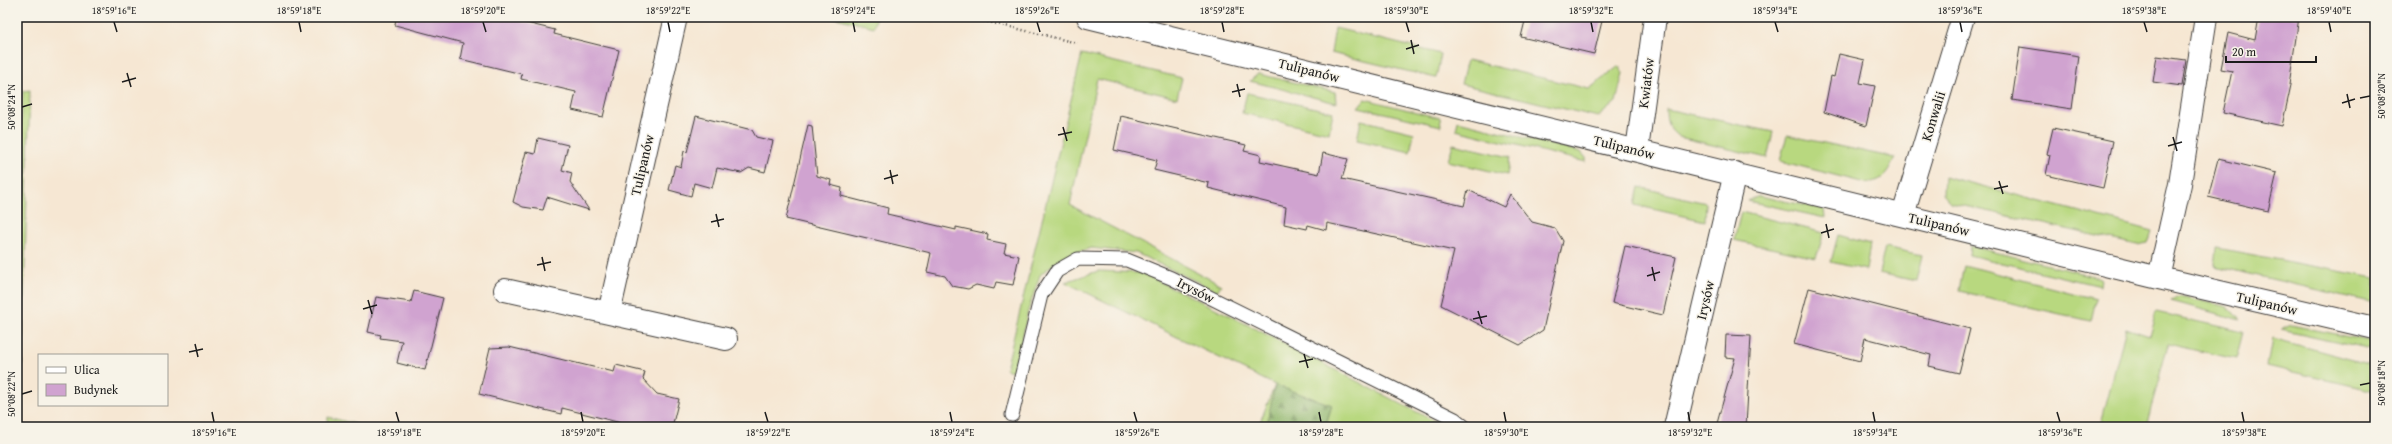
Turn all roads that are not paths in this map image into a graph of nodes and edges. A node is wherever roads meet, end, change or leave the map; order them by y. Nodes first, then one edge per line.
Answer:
1 (676, 17) edge
2 (1088, 17) edge
3 (1655, 17) edge
4 (1963, 17) edge
5 (2206, 17) edge
6 (1637, 150) junction
7 (1735, 173) junction
8 (1903, 215) junction
9 (2160, 278) junction
10 (504, 290) dead end
11 (609, 313) junction
12 (2375, 328) edge
13 (726, 339) dead end
14 (1012, 415) dead end
15 (1465, 427) edge
16 (1675, 427) edge

1 - 11 street, Tulipanów
2 - 6 street, Tulipanów
3 - 6 street, Kwiatów
4 - 8 street, Konwalii
5 - 9 street
6 - 7 street, Tulipanów
7 - 8 street, Tulipanów
7 - 16 street, Irysów
8 - 9 street, Tulipanów
9 - 12 street, Tulipanów
10 - 11 street
11 - 13 street
14 - 15 lane, Irysów

